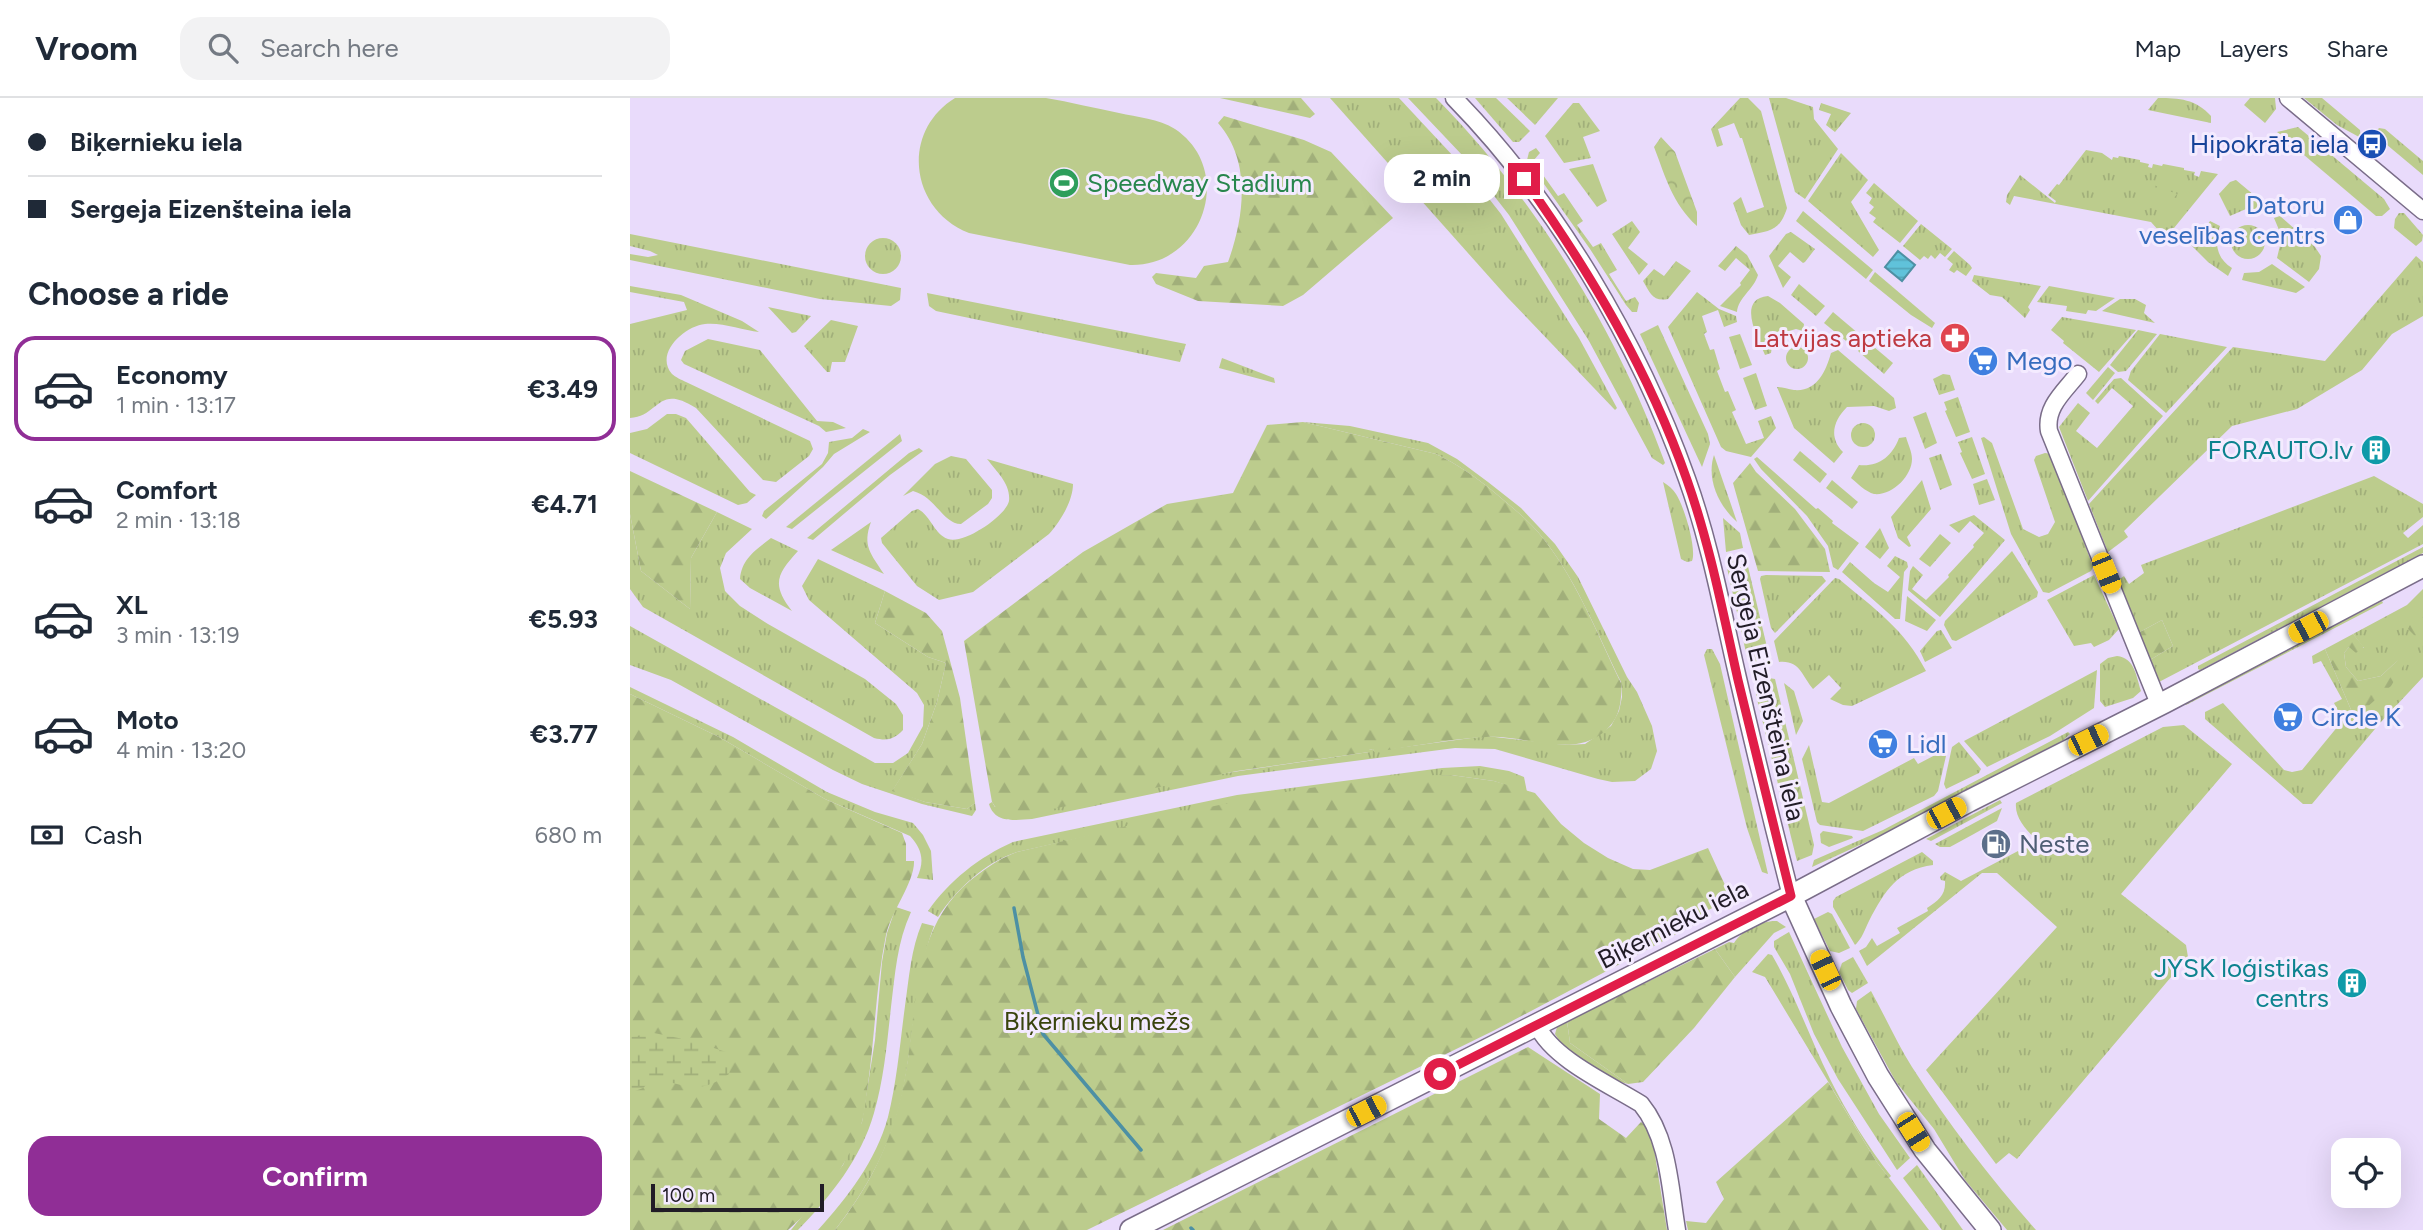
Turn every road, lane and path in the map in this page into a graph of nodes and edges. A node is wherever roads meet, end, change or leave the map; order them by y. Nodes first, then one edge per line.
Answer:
1 (1454, 98) edge
2 (2288, 98) edge
3 (2423, 211) edge
4 (2078, 374) dead end
5 (2423, 566) edge
6 (2160, 704) junction
7 (1791, 896) junction
8 (1537, 1025) junction
9 (1131, 1230) edge
10 (1676, 1230) edge
11 (1990, 1230) edge

1 - 7 street, Sergeja Eizenšteina iela
2 - 3 street
4 - 6 street
5 - 6 main road, Biķernieku iela
6 - 7 main road, Biķernieku iela
7 - 8 main road, Biķernieku iela
7 - 11 main road
8 - 9 main road, Biķernieku iela
8 - 10 street

